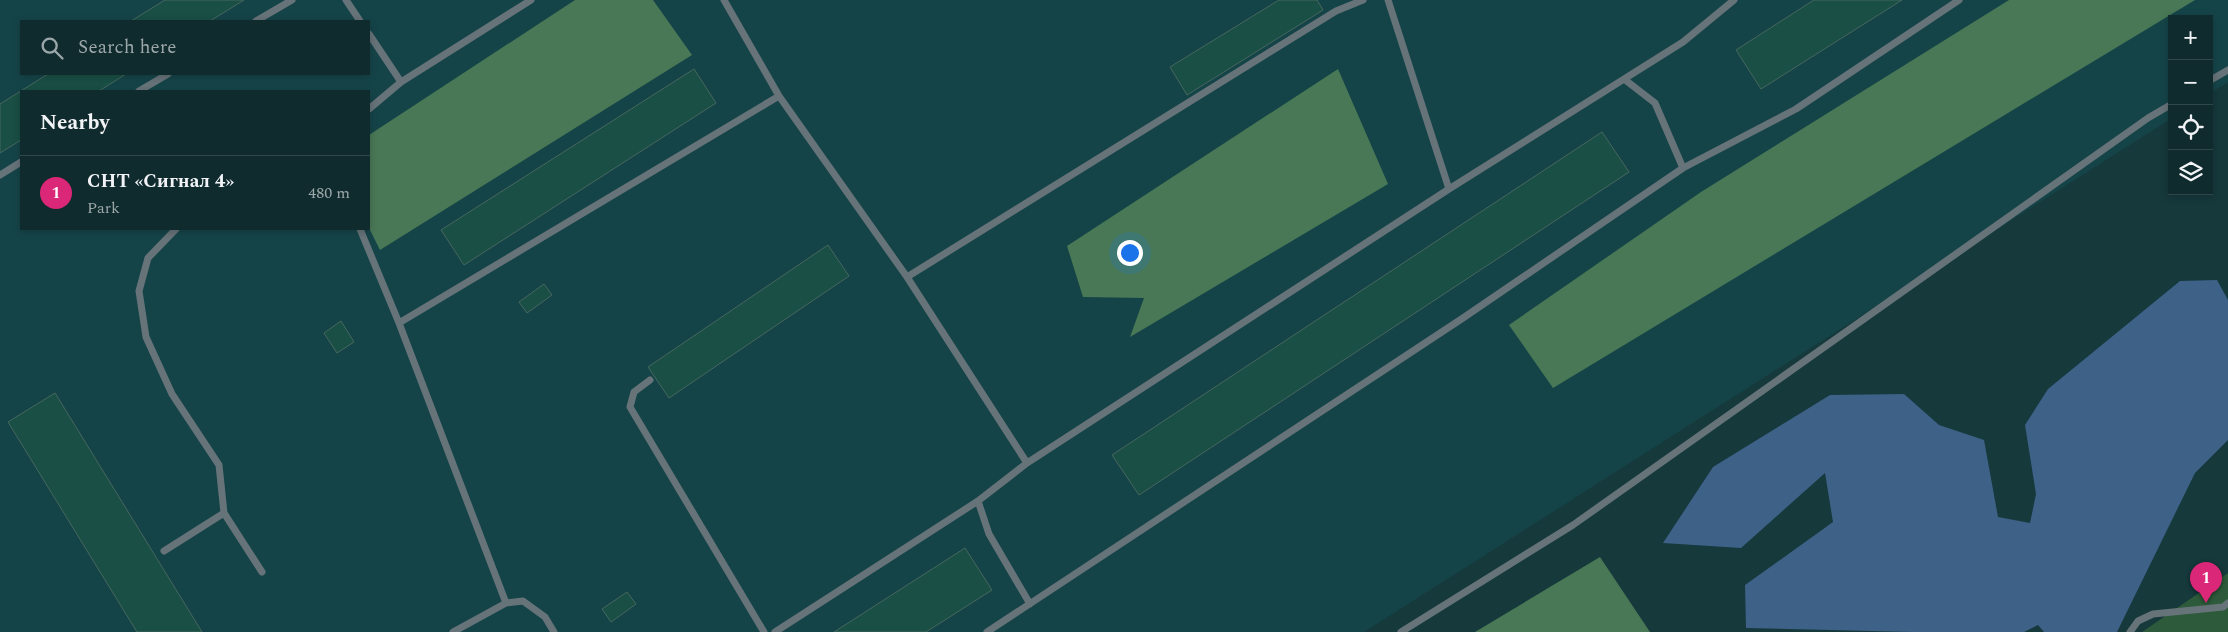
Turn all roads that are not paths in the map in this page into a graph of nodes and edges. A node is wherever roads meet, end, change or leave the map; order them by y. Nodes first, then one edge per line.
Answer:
1 (292, 0) edge
2 (346, 0) edge
3 (531, 0) edge
4 (724, 0) edge
5 (1363, 0) edge
6 (1388, 0) edge
7 (1734, 0) edge
8 (1959, 0) edge
9 (258, 20) edge
10 (359, 20) edge
11 (370, 36) edge
12 (2228, 70) edge
13 (166, 75) edge
14 (1624, 79) junction
15 (2213, 79) edge
16 (401, 82) junction
17 (141, 90) edge
18 (780, 96) junction
19 (2170, 105) edge
20 (370, 108) edge
21 (20, 163) edge
22 (1683, 168) junction
23 (0, 175) edge
24 (1449, 189) junction
25 (175, 230) edge
26 (360, 230) edge
27 (907, 277) junction
28 (399, 324) junction
29 (650, 380) dead end
30 (1027, 463) junction
31 (978, 501) junction
32 (224, 513) junction
33 (164, 551) dead end
34 (262, 572) dead end
35 (506, 603) junction
36 (2228, 603) edge
37 (1030, 604) junction
38 (453, 632) edge
39 (554, 632) edge
40 (764, 632) edge
41 (775, 632) edge
42 (987, 632) edge
43 (1401, 632) edge
44 (2130, 632) edge

1 - 9 lane
2 - 10 lane
3 - 16 lane
4 - 18 lane
5 - 27 lane
6 - 24 lane
7 - 14 lane
8 - 22 lane
11 - 16 lane
12 - 15 lane
13 - 17 lane
14 - 22 lane
14 - 24 lane
16 - 20 lane
18 - 27 lane
18 - 28 lane
19 - 43 lane
21 - 23 lane
22 - 37 lane
24 - 30 lane
25 - 32 lane
26 - 28 lane
27 - 30 lane
28 - 35 lane
29 - 40 lane
30 - 31 lane
31 - 37 lane
31 - 41 lane
32 - 33 lane
32 - 34 lane
35 - 38 lane
35 - 39 lane
36 - 44 lane
37 - 42 lane

